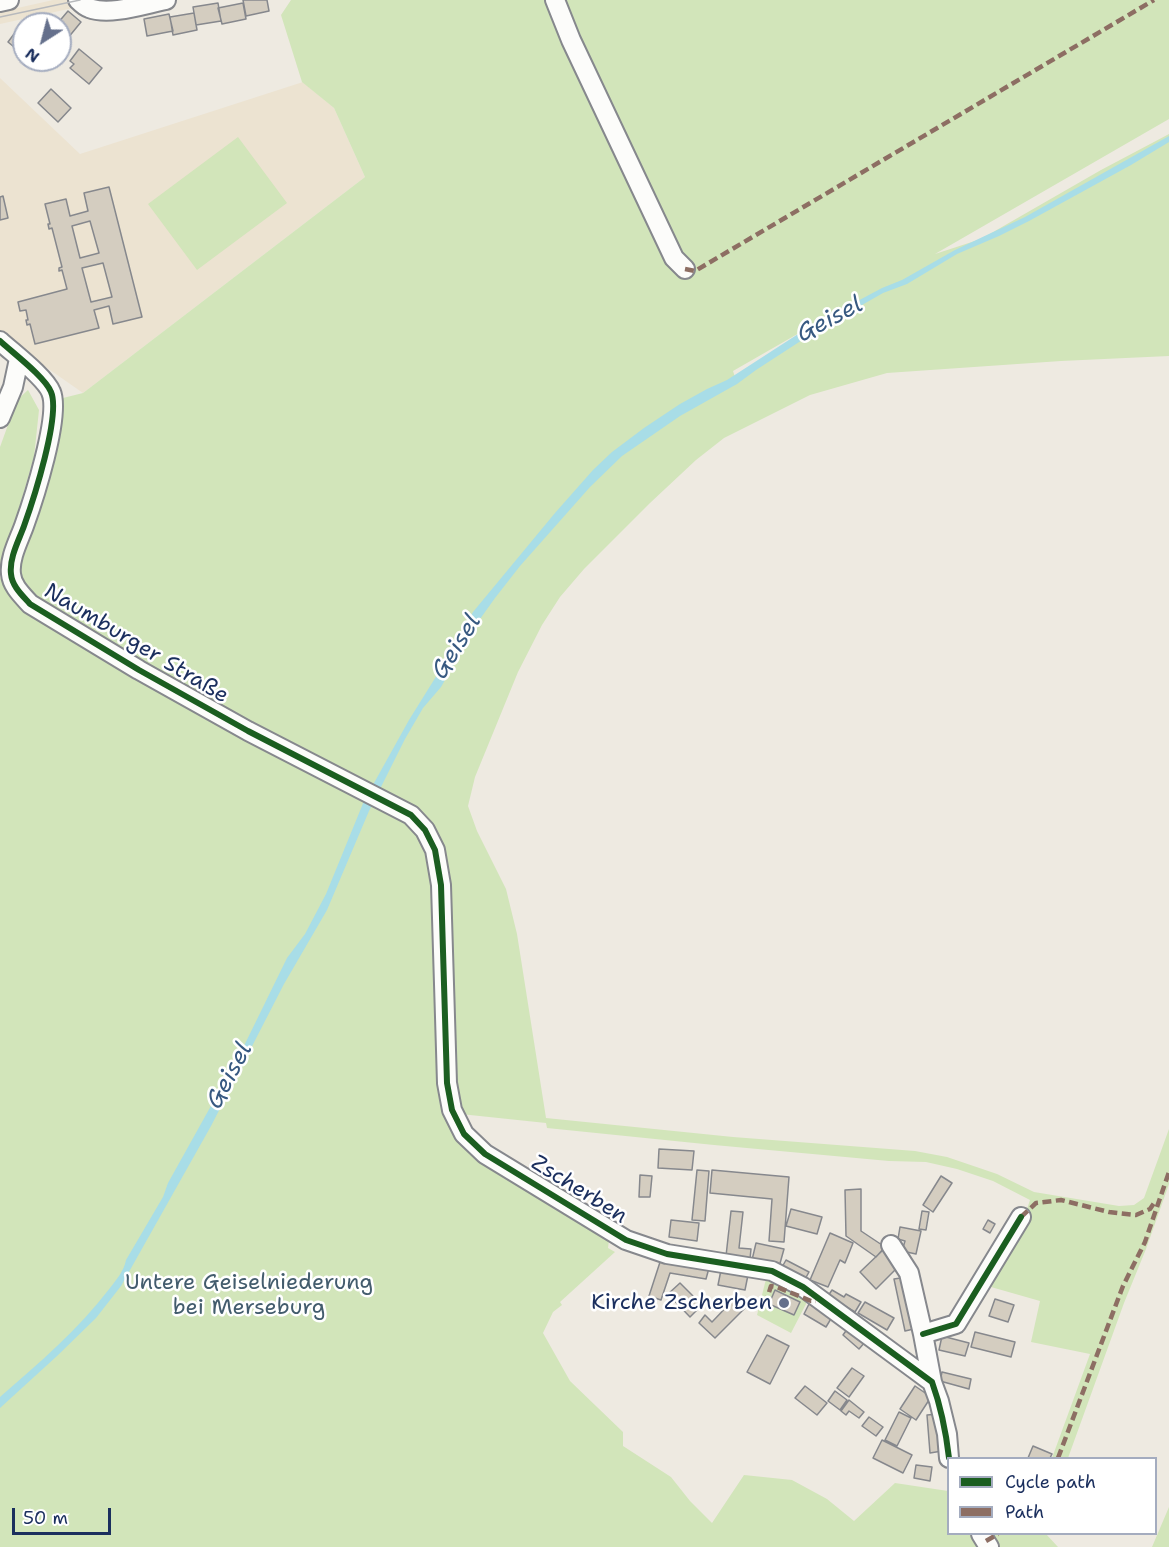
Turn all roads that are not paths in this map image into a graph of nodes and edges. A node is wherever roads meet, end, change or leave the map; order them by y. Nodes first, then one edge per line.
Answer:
1 (9, 0) edge
2 (78, 0) edge
3 (166, 0) edge
4 (555, 0) edge
5 (0, 2) edge
6 (685, 269) dead end
7 (0, 341) edge
8 (20, 359) junction
9 (0, 418) edge
10 (358, 788) joint
11 (1021, 1217) dead end
12 (891, 1245) dead end
13 (923, 1334) junction
14 (932, 1382) junction
15 (949, 1457) edge

1 - 5 street
2 - 3 street
4 - 6 street
7 - 8 street, Naumburger Straße
8 - 9 street
8 - 10 street, Naumburger Straße
10 - 14 street, Zscherben
11 - 13 street
12 - 13 street
13 - 14 street
14 - 15 street

